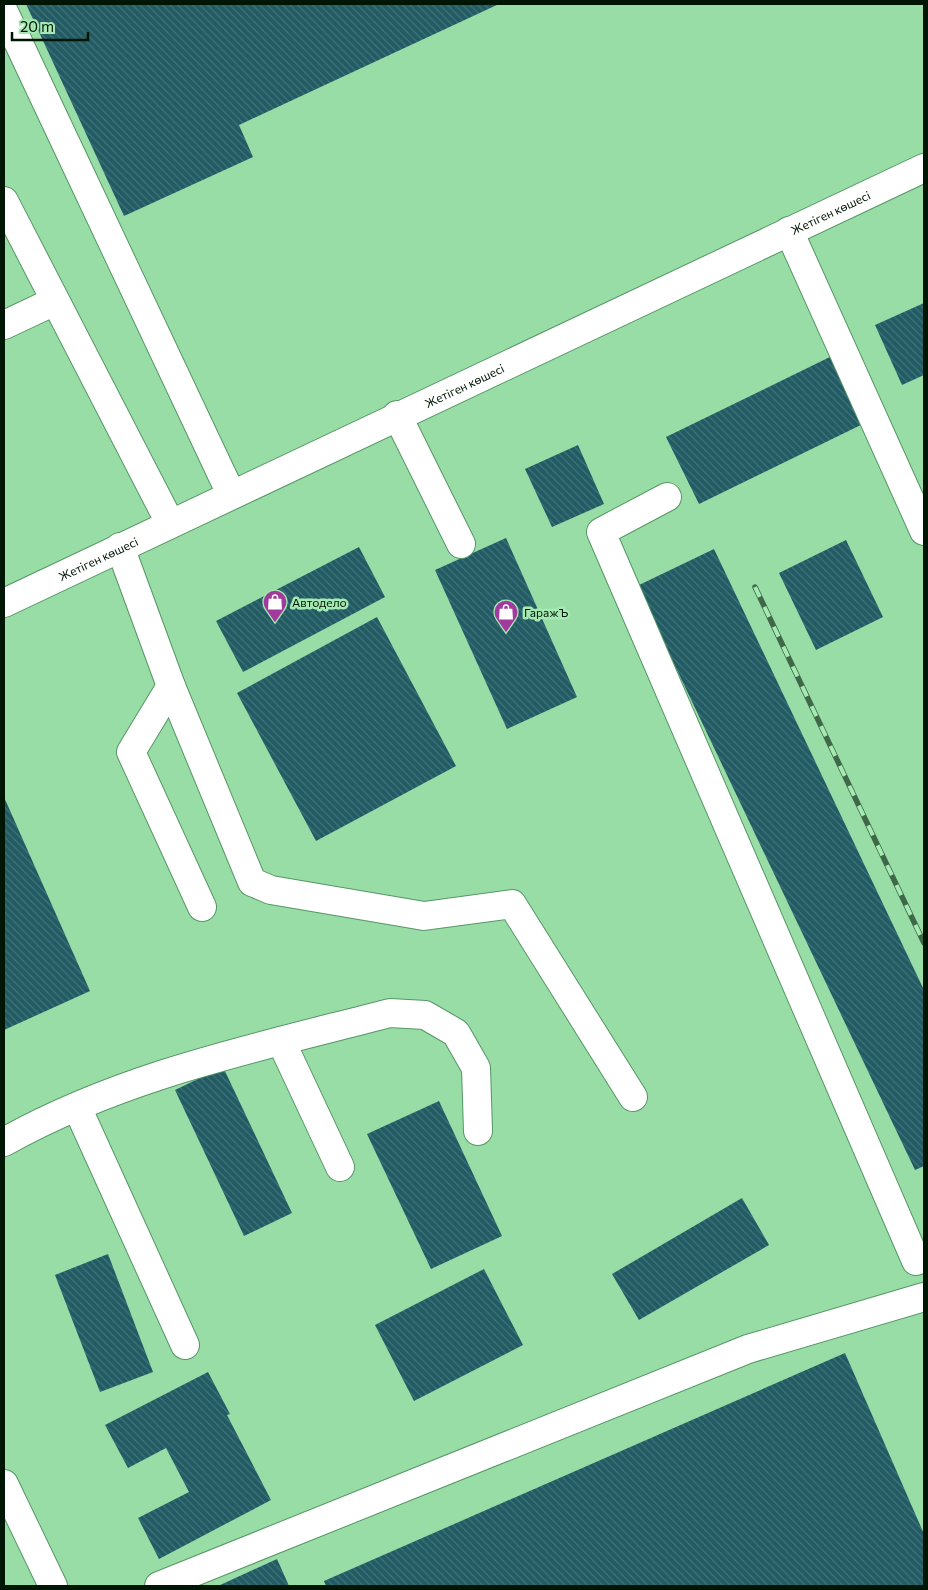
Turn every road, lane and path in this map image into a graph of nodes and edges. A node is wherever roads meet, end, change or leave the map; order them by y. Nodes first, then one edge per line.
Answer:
1 (4, 12) edge
2 (924, 168) edge
3 (4, 201) edge
4 (789, 231) junction
5 (55, 301) junction
6 (4, 325) edge
7 (397, 415) junction
8 (231, 494) junction
9 (667, 497) dead end
10 (170, 523) junction
11 (924, 531) edge
12 (461, 544) dead end
13 (120, 547) junction
14 (4, 603) edge
15 (171, 686) junction
16 (202, 907) dead end
17 (281, 1041) junction
18 (633, 1097) dead end
19 (77, 1107) junction
20 (478, 1131) dead end
21 (4, 1142) edge
22 (340, 1167) dead end
23 (924, 1258) edge
24 (924, 1297) edge
25 (185, 1345) dead end
26 (4, 1484) edge
27 (53, 1586) edge
28 (159, 1586) edge

1 - 8 street
2 - 4 street, Жетіген көшесі
3 - 5 street
4 - 7 street, Жетіген көшесі
4 - 11 street
5 - 6 street
5 - 10 street
7 - 8 street, Жетіген көшесі
7 - 12 street
8 - 10 street, Жетіген көшесі
9 - 23 street
10 - 13 street, Жетіген көшесі
13 - 14 street, Жетіген көшесі
13 - 15 street
15 - 16 street
15 - 18 street
17 - 19 street
17 - 20 street
17 - 22 street
19 - 21 street
19 - 25 street
24 - 28 street
26 - 27 street

